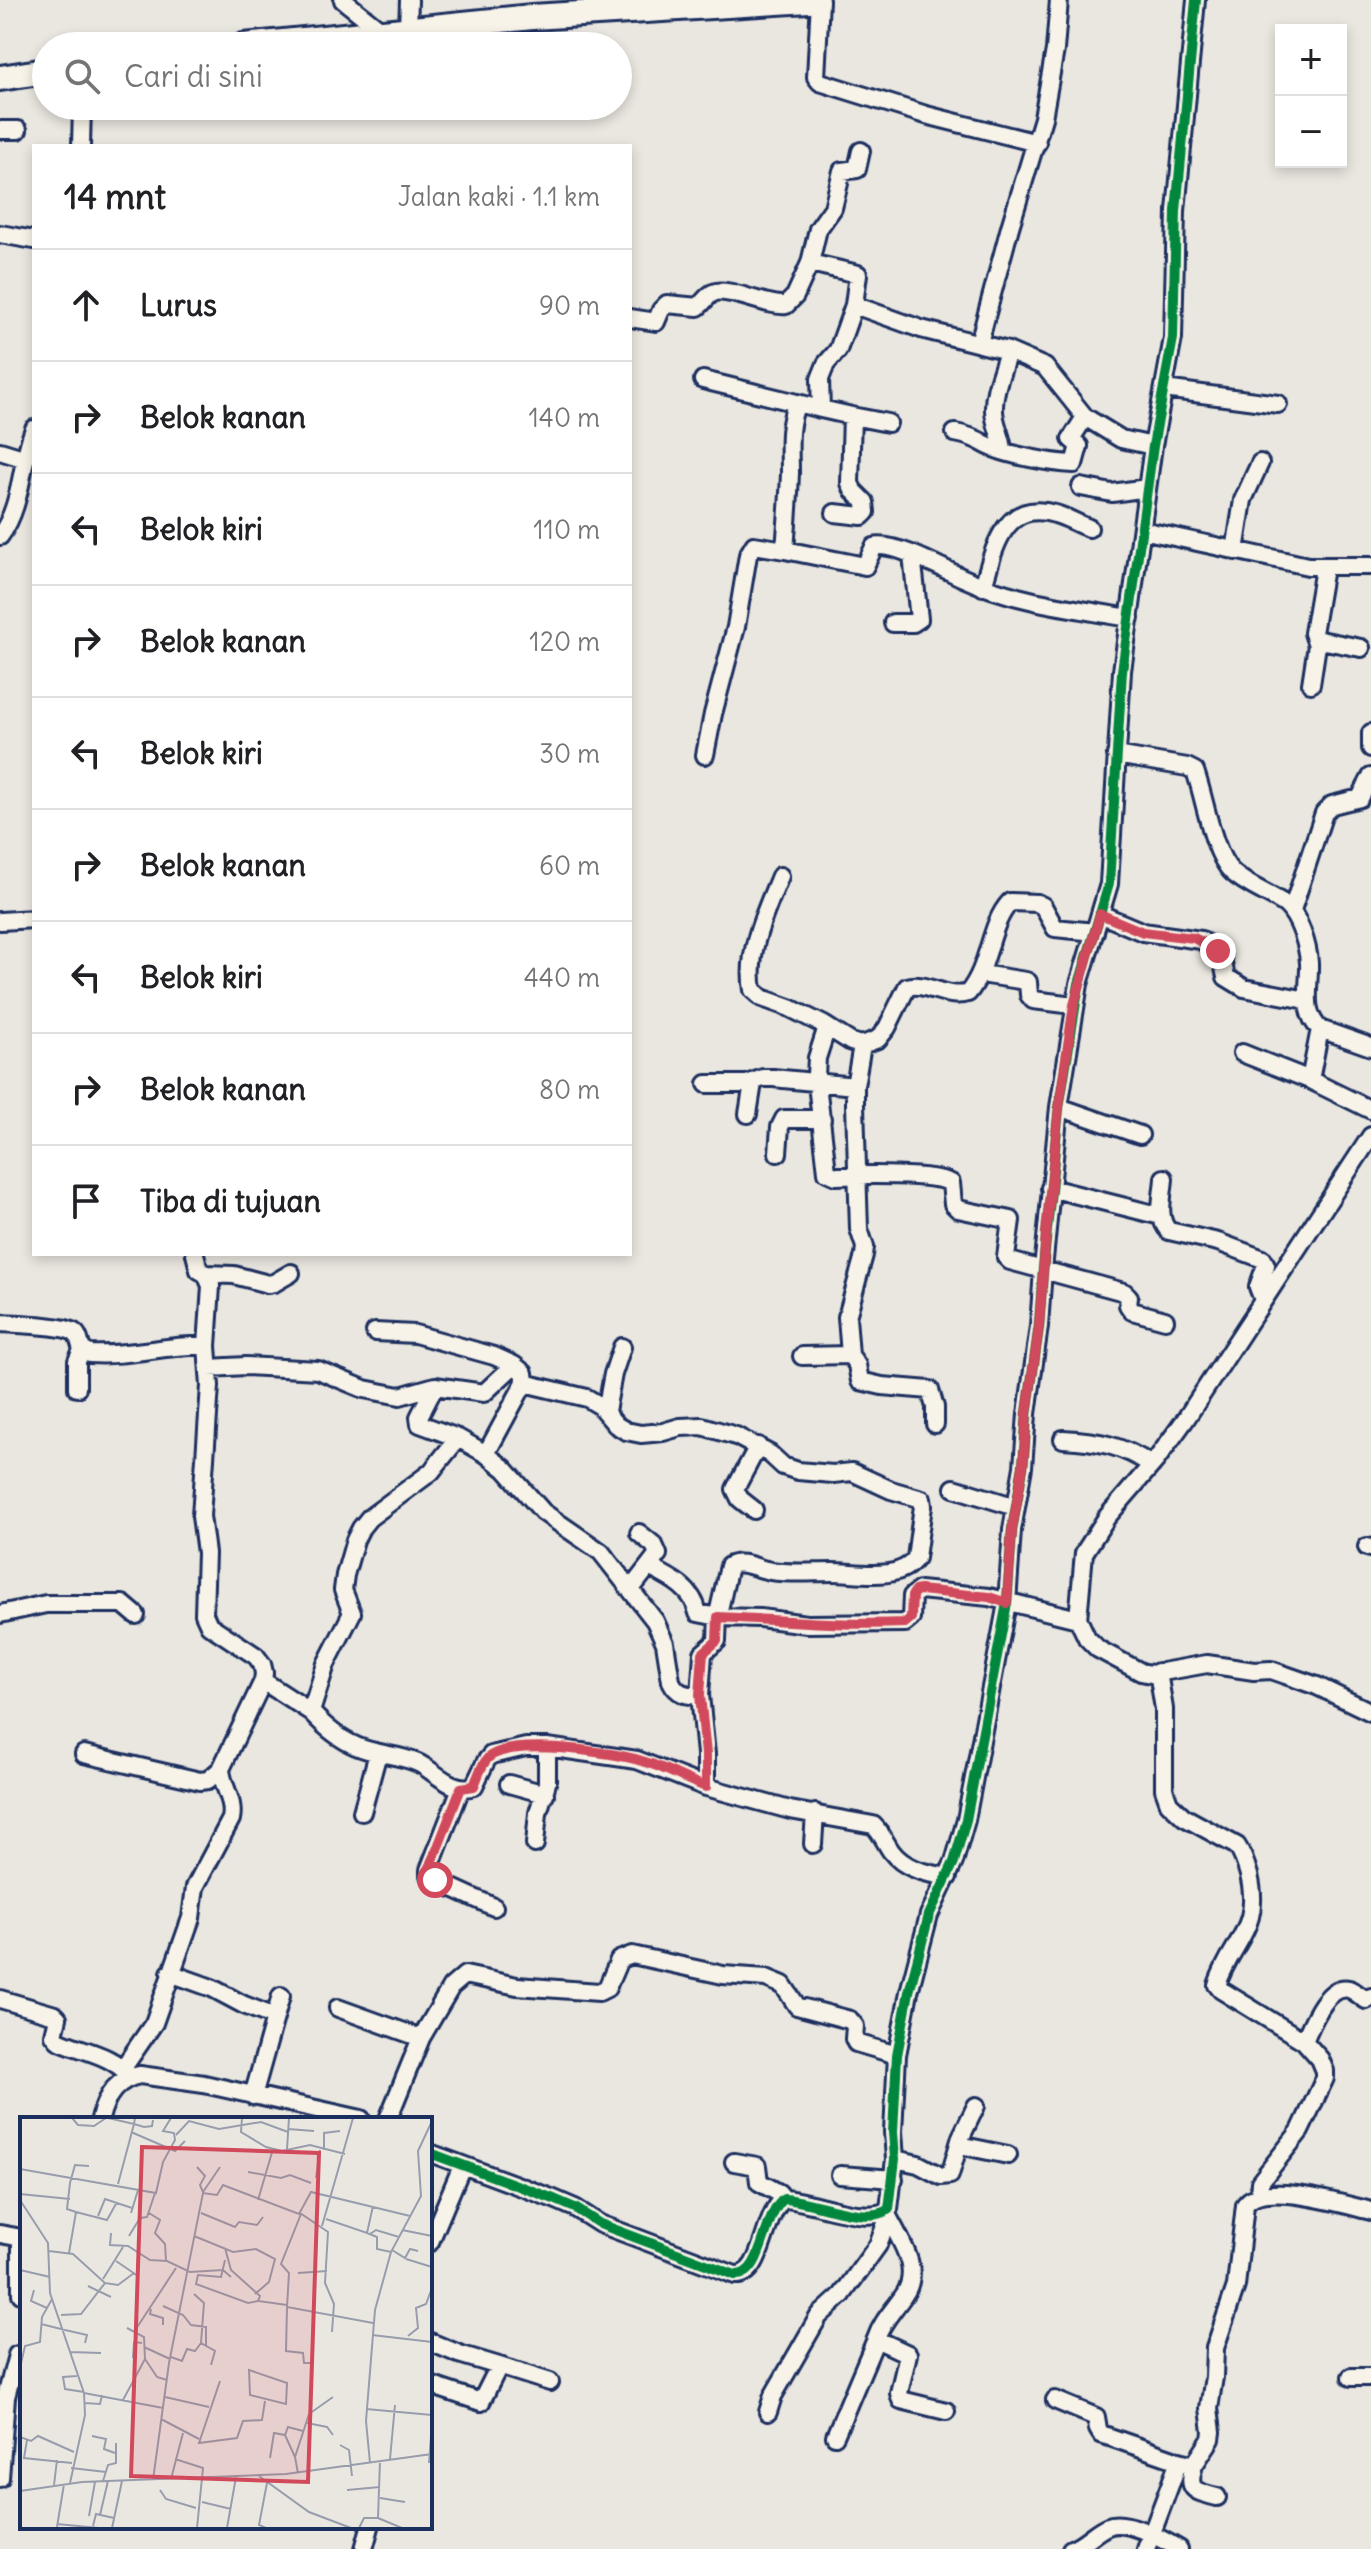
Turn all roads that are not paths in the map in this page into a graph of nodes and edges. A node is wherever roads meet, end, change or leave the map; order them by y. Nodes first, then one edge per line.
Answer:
1 (409, 0) edge
2 (809, 0) edge
3 (820, 0) edge
4 (1059, 0) edge
5 (1196, 0) edge
6 (350, 2) edge
7 (559, 8) edge
8 (408, 29) junction
9 (382, 31) junction
10 (373, 32) edge
11 (32, 73) edge
12 (0, 78) edge
13 (82, 120) edge
14 (0, 130) edge
15 (18, 130) dead end
16 (1037, 143) junction
17 (81, 144) edge
18 (861, 151) dead end
19 (0, 234) edge
20 (32, 240) edge
21 (810, 263) junction
22 (854, 305) junction
23 (632, 318) edge
24 (979, 343) junction
25 (1008, 351) junction
26 (703, 380) dead end
27 (1164, 389) junction
28 (797, 403) junction
29 (1278, 404) dead end
30 (821, 409) junction
31 (852, 416) junction
32 (1085, 417) junction
33 (888, 423) dead end
34 (955, 433) dead end
35 (32, 436) edge
36 (1153, 446) junction
37 (1003, 450) junction
38 (0, 451) edge
39 (26, 459) junction
40 (1260, 463) dead end
41 (28, 482) edge
42 (1081, 487) dead end
43 (1147, 488) junction
44 (835, 513) dead end
45 (1089, 528) dead end
46 (1142, 530) junction
47 (0, 536) edge
48 (785, 550) junction
49 (1235, 551) junction
50 (912, 555) junction
51 (1371, 566) edge
52 (1324, 568) junction
53 (983, 587) junction
54 (1130, 618) junction
55 (893, 623) dead end
56 (1315, 639) junction
57 (1361, 648) dead end
58 (1311, 684) dead end
59 (1371, 733) edge
60 (1371, 748) edge
61 (705, 755) dead end
62 (1116, 755) junction
63 (1371, 777) edge
64 (780, 876) dead end
65 (1292, 910) junction
66 (1100, 914) junction
67 (32, 919) edge
68 (0, 921) edge
69 (1095, 932) junction
70 (981, 974) junction
71 (1307, 1000) junction
72 (1074, 1005) junction
73 (827, 1027) junction
74 (1320, 1029) junction
75 (862, 1045) junction
76 (1371, 1047) edge
77 (1242, 1053) dead end
78 (1310, 1080) junction
79 (817, 1082) junction
80 (753, 1083) junction
81 (707, 1084) dead end
82 (855, 1086) junction
83 (1059, 1107) junction
84 (1371, 1110) edge
85 (748, 1114) dead end
86 (822, 1119) junction
87 (1140, 1135) dead end
88 (1371, 1136) edge
89 (778, 1153) dead end
90 (858, 1175) junction
91 (1164, 1178) dead end
92 (1050, 1188) junction
93 (1161, 1216) junction
94 (196, 1256) edge
95 (1043, 1270) junction
96 (291, 1273) dead end
97 (206, 1274) junction
98 (1263, 1300) junction
99 (1165, 1320) dead end
100 (0, 1323) edge
101 (375, 1332) dead end
102 (207, 1346) junction
103 (622, 1347) dead end
104 (82, 1350) junction
105 (850, 1355) junction
106 (802, 1356) dead end
107 (514, 1365) junction
108 (209, 1368) junction
109 (525, 1382) junction
110 (435, 1386) junction
111 (77, 1388) dead end
112 (606, 1411) junction
113 (935, 1424) dead end
114 (458, 1438) junction
115 (1063, 1439) dead end
116 (758, 1446) junction
117 (486, 1454) junction
118 (1152, 1465) junction
119 (954, 1488) dead end
120 (1016, 1507) junction
121 (754, 1510) dead end
122 (639, 1533) dead end
123 (649, 1567) junction
124 (631, 1589) junction
125 (1007, 1603) junction
126 (0, 1614) edge
127 (136, 1615) dead end
128 (718, 1617) junction
129 (1078, 1619) junction
130 (1162, 1671) junction
131 (263, 1681) junction
132 (700, 1695) junction
133 (311, 1712) junction
134 (1371, 1712) edge
135 (547, 1747) junction
136 (378, 1753) junction
137 (84, 1754) dead end
138 (221, 1769) junction
139 (509, 1784) dead end
140 (706, 1787) junction
141 (461, 1788) junction
142 (545, 1794) junction
143 (362, 1812) dead end
144 (815, 1813) junction
145 (535, 1844) dead end
146 (813, 1844) dead end
147 (948, 1877) junction
148 (494, 1907) dead end
149 (170, 1973) junction
150 (281, 1996) dead end
151 (0, 1999) edge
152 (1369, 2000) edge
153 (338, 2008) dead end
154 (275, 2017) junction
155 (421, 2038) junction
156 (1304, 2041) junction
157 (897, 2055) junction
158 (127, 2073) junction
159 (253, 2096) junction
160 (976, 2106) dead end
161 (101, 2117) edge
162 (352, 2117) edge
163 (389, 2117) edge
164 (959, 2145) junction
165 (432, 2154) edge
166 (1008, 2155) dead end
167 (895, 2159) junction
168 (734, 2162) dead end
169 (462, 2166) junction
170 (840, 2175) dead end
171 (894, 2179) junction
172 (1259, 2195) junction
173 (784, 2199) junction
174 (1371, 2211) edge
175 (887, 2215) junction
176 (0, 2234) edge
177 (432, 2237) edge
178 (20, 2238) edge
179 (876, 2339) junction
180 (432, 2343) edge
181 (13, 2354) edge
182 (499, 2366) junction
183 (1351, 2377) dead end
184 (1371, 2377) edge
185 (550, 2382) dead end
186 (432, 2386) edge
187 (1055, 2400) dead end
188 (946, 2411) dead end
189 (768, 2412) dead end
190 (835, 2436) dead end
191 (1187, 2463) junction
192 (0, 2478) edge
193 (1217, 2497) dead end
194 (369, 2529) edge
195 (1149, 2542) edge
196 (364, 2549) edge
197 (1071, 2549) edge
198 (1179, 2549) edge

1 - 8 street
2 - 7 highway
3 - 16 street
4 - 16 street
5 - 27 street
6 - 9 street
7 - 8 highway
8 - 9 highway
9 - 10 highway
11 - 12 highway
13 - 17 street
14 - 15 street
16 - 24 street
18 - 21 street
19 - 20 street
21 - 22 street
21 - 23 street
22 - 24 street
22 - 30 street
24 - 25 street
25 - 32 street
25 - 37 street
26 - 28 street
27 - 29 street
27 - 36 street
28 - 30 street
28 - 48 street
30 - 31 street
31 - 33 street
31 - 44 street
32 - 36 street
32 - 37 street
34 - 37 street
35 - 39 street
36 - 43 street
38 - 39 street
39 - 41 street
40 - 49 street
41 - 47 street
42 - 43 street
43 - 46 street
45 - 53 street
46 - 49 street
46 - 54 street
48 - 50 street
48 - 61 street
49 - 52 street
50 - 53 street
50 - 55 street
51 - 52 street
52 - 56 street
53 - 54 street
54 - 62 street
56 - 57 street
56 - 58 street
59 - 60 street
62 - 65 street
62 - 66 street
63 - 65 street
64 - 73 street
65 - 71 street
66 - 69 street
66 - 71 street
67 - 68 street
69 - 70 street
69 - 72 street
70 - 72 street
70 - 75 street
71 - 74 street
72 - 83 street
73 - 75 street
73 - 79 street
74 - 76 street
74 - 78 street
75 - 82 street
77 - 78 street
78 - 84 street
79 - 80 street
79 - 82 street
79 - 86 street
80 - 81 street
80 - 85 street
82 - 90 street
83 - 87 street
83 - 92 street
86 - 89 street
86 - 90 street
88 - 98 street
90 - 95 street
90 - 105 street
91 - 93 street
92 - 93 street
92 - 95 street
93 - 98 street
94 - 97 street
95 - 99 street
95 - 120 street
96 - 97 street
97 - 102 street
98 - 118 street
100 - 104 street
101 - 107 street
102 - 104 street
102 - 108 street
103 - 112 street
104 - 111 street
105 - 106 street
105 - 113 street
107 - 109 street
107 - 110 street
108 - 110 street
108 - 131 street
109 - 112 street
109 - 117 street
110 - 114 street
112 - 116 street
114 - 117 street
114 - 133 street
115 - 118 street
116 - 121 street
116 - 128 street
117 - 124 street
118 - 129 street
119 - 120 street
120 - 125 street
122 - 123 street
123 - 124 street
123 - 128 street
124 - 132 street
125 - 128 street
125 - 129 street
125 - 147 street
126 - 127 street
128 - 132 street
129 - 130 street
130 - 134 street
130 - 156 street
131 - 133 street
131 - 138 street
132 - 140 street
133 - 136 street
135 - 140 street
135 - 141 street
135 - 142 street
136 - 141 street
136 - 143 street
137 - 138 street
138 - 149 street
139 - 142 street
140 - 144 street
141 - 148 street
142 - 145 street
144 - 146 street
144 - 147 street
147 - 157 street
149 - 154 street
149 - 158 street
150 - 154 street
151 - 158 street
152 - 156 street
153 - 155 street
154 - 159 street
155 - 157 street
155 - 163 street
156 - 172 street
157 - 167 street
158 - 159 street
158 - 161 street
159 - 162 street
160 - 164 street
164 - 166 street
164 - 167 street
165 - 169 street
167 - 171 street
168 - 173 street
169 - 173 street
169 - 177 street
170 - 171 street
171 - 175 street
172 - 174 street
172 - 191 street
173 - 175 street
175 - 179 street
175 - 189 street
176 - 178 street
179 - 188 street
179 - 190 street
180 - 182 street
181 - 192 street
182 - 185 street
182 - 186 street
183 - 184 street
187 - 191 street
191 - 193 street
191 - 195 street
194 - 196 street
195 - 197 street
195 - 198 street

